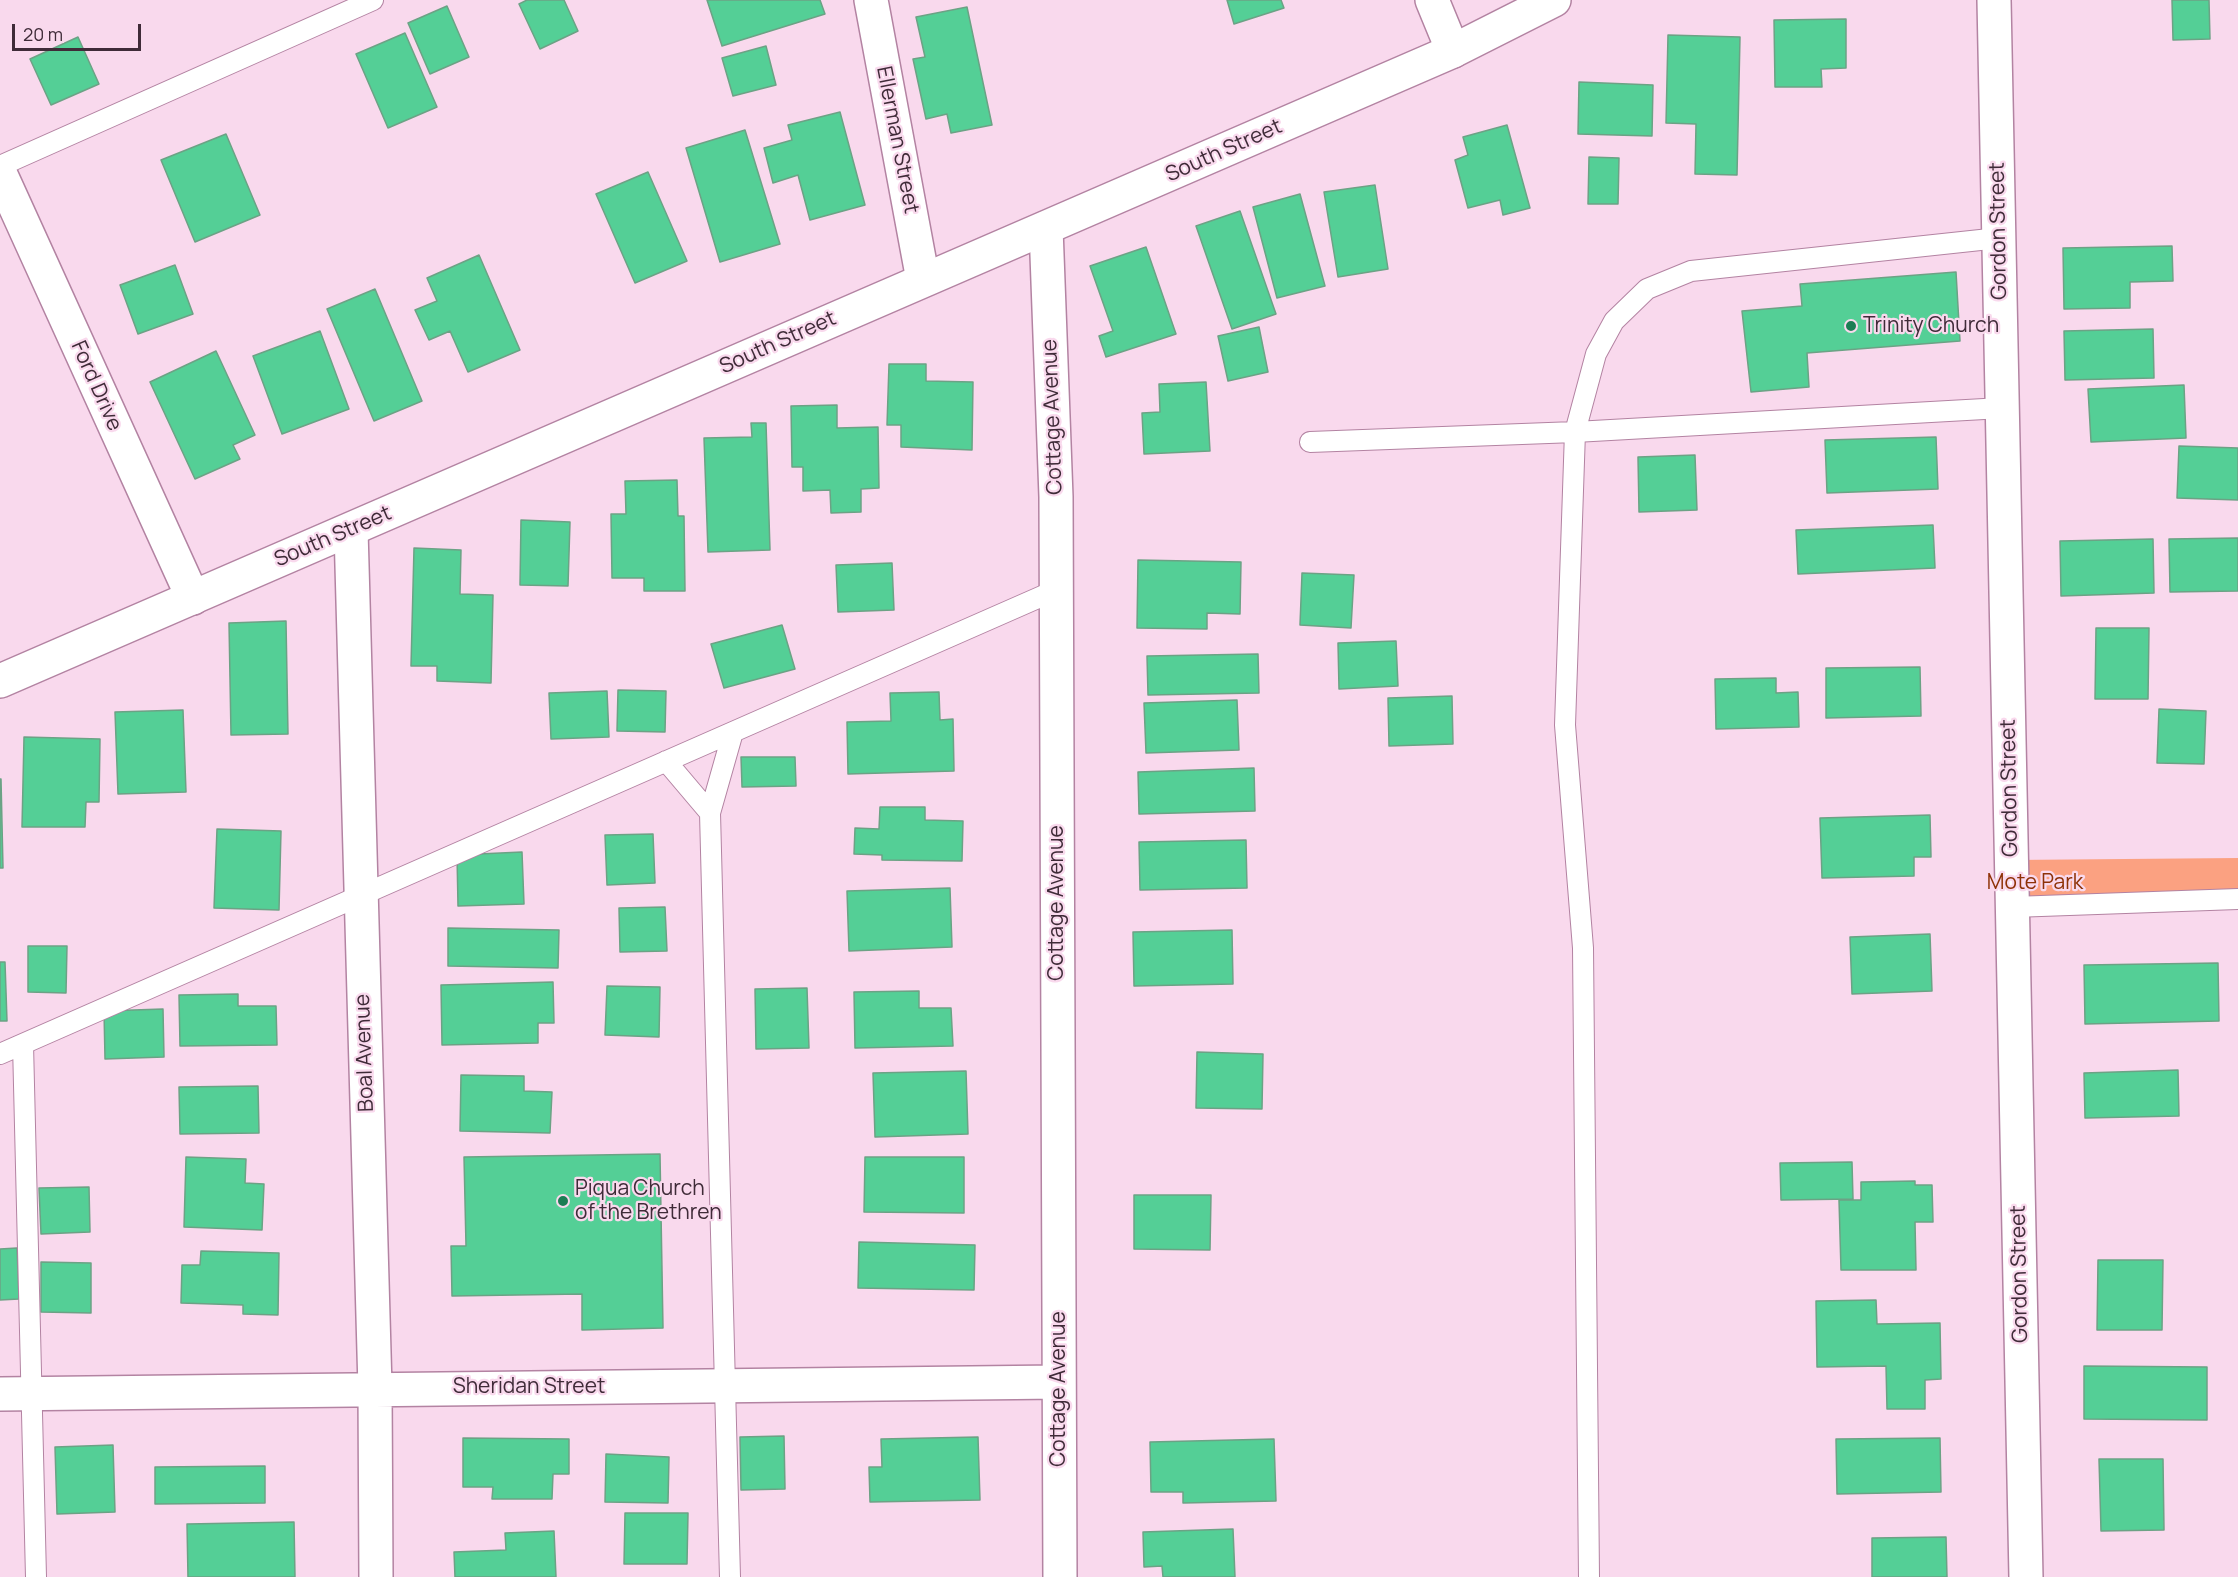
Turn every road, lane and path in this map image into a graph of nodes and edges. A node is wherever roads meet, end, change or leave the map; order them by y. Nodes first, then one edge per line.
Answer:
1 (373, 0) edge
2 (871, 0) edge
3 (1432, 0) edge
4 (1554, 0) edge
5 (1994, 0) edge
6 (1453, 51) junction
7 (0, 166) edge
8 (0, 173) edge
9 (1046, 228) junction
10 (1999, 238) junction
11 (923, 280) junction
12 (2002, 408) junction
13 (1575, 432) junction
14 (1310, 442) dead end
15 (351, 530) junction
16 (1056, 590) junction
17 (193, 598) junction
18 (0, 681) edge
19 (733, 732) junction
20 (666, 761) junction
21 (710, 813) junction
22 (360, 895) junction
23 (2238, 899) edge
24 (2013, 907) junction
25 (23, 1044) junction
26 (0, 1054) edge
27 (1059, 1382) junction
28 (726, 1385) junction
29 (375, 1388) junction
30 (0, 1394) edge
31 (34, 1394) junction
32 (36, 1577) edge
33 (376, 1577) edge
34 (730, 1577) edge
35 (1060, 1577) edge
36 (1589, 1577) edge
37 (2026, 1577) edge

1 - 7 lane
2 - 11 street, Ellerman Street
3 - 6 street
4 - 6 street, South Street
5 - 10 street, Gordon Street
6 - 9 street, South Street
8 - 17 street, Ford Drive
9 - 11 street, South Street
9 - 16 street, Cottage Avenue
10 - 12 street, Gordon Street
10 - 13 lane
11 - 15 street, South Street
12 - 13 lane
12 - 24 street, Gordon Street
13 - 14 lane
13 - 36 lane
15 - 17 street, South Street
15 - 22 street, Boal Avenue
16 - 19 lane
16 - 27 street, Cottage Avenue
17 - 18 street, South Street
19 - 20 lane
19 - 21 lane
20 - 21 lane
20 - 22 lane
21 - 28 lane
22 - 25 lane
22 - 29 street, Boal Avenue
23 - 24 lane
24 - 37 street, Gordon Street
25 - 26 lane
25 - 31 lane
27 - 28 street, Sheridan Street
27 - 35 street, Cottage Avenue
28 - 29 street, Sheridan Street
28 - 34 lane
29 - 31 street, Sheridan Street
29 - 33 street, Boal Avenue
30 - 31 street, Sheridan Street
31 - 32 lane

